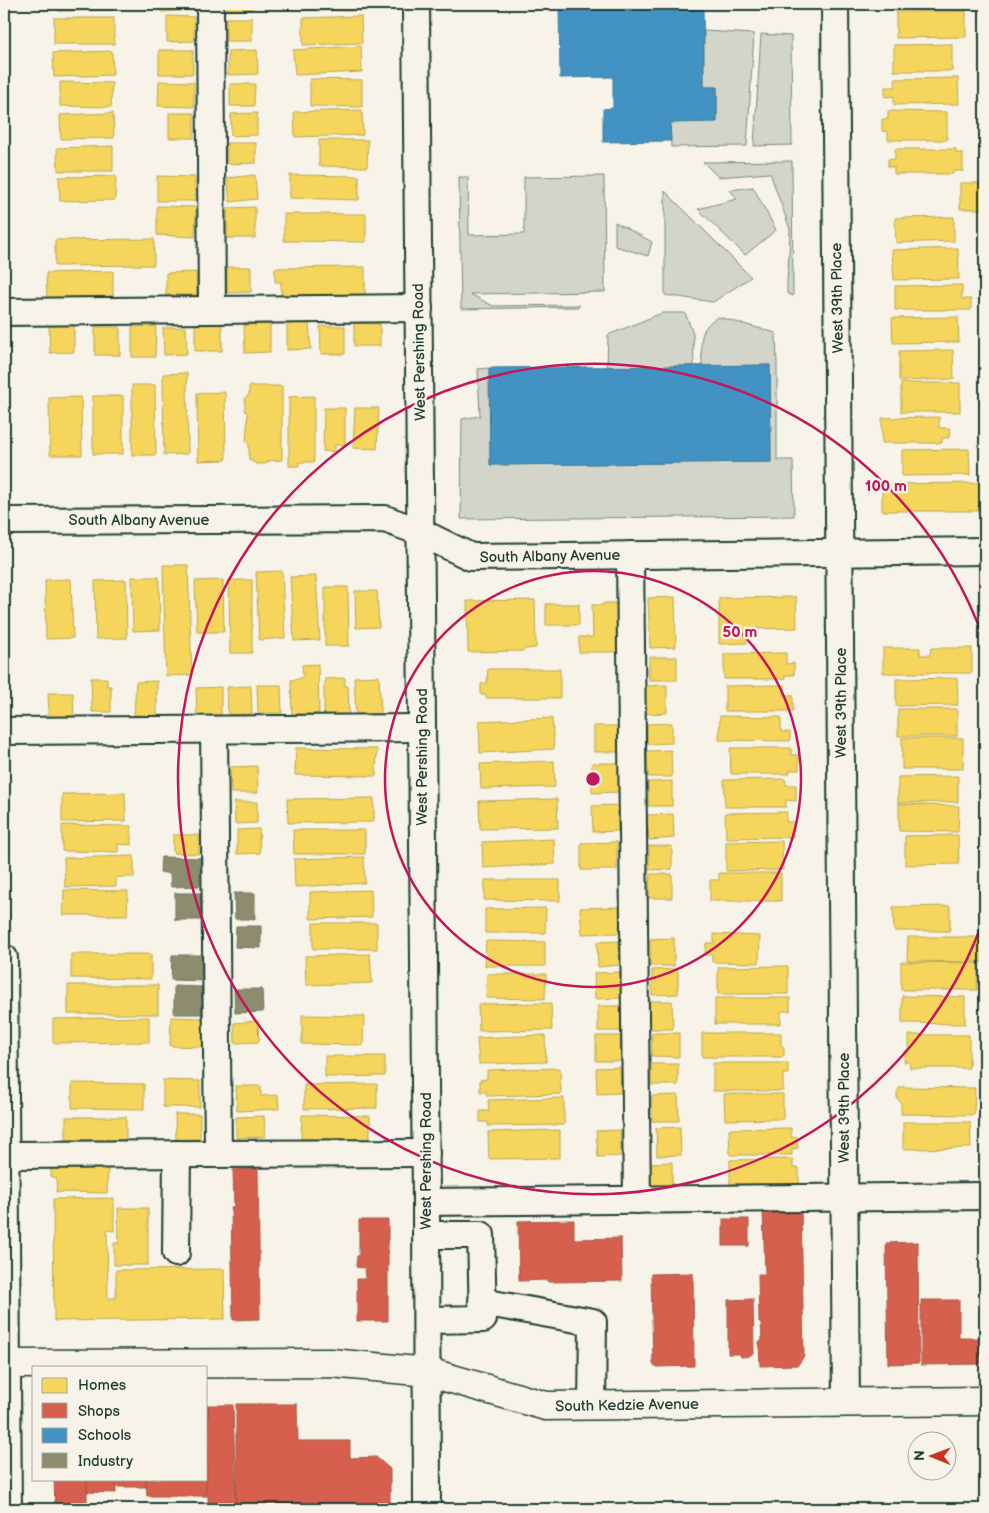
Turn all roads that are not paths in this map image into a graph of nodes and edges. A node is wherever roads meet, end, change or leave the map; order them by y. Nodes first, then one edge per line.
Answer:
1 (210, 4) edge
2 (416, 4) edge
3 (835, 4) edge
4 (419, 308) junction
5 (212, 310) junction
6 (4, 312) edge
7 (4, 520) edge
8 (420, 532) junction
9 (985, 551) edge
10 (840, 553) junction
11 (630, 555) junction
12 (422, 728) junction
13 (214, 730) junction
14 (4, 731) edge
15 (4, 958) edge
16 (426, 1153) junction
17 (177, 1154) junction
18 (218, 1154) junction
19 (5, 1155) edge
20 (985, 1196) edge
21 (844, 1198) junction
22 (637, 1200) junction
23 (426, 1202) junction
24 (426, 1236) junction
25 (176, 1253) dead end
26 (482, 1302) junction
27 (427, 1320) junction
28 (6, 1364) edge
29 (428, 1372) junction
30 (985, 1401) edge
31 (846, 1403) junction
32 (592, 1406) junction
33 (8, 1509) edge
34 (427, 1509) edge

1 - 5 street
2 - 4 street, West Pershing Road
3 - 10 street, West 39th Place
4 - 5 street
4 - 8 street, West Pershing Road
5 - 6 street
7 - 8 street, South Albany Avenue
8 - 11 street, South Albany Avenue
8 - 12 street, West Pershing Road
9 - 10 street, South Albany Avenue
10 - 11 street, South Albany Avenue
10 - 21 street, West 39th Place
11 - 22 street
12 - 13 street
12 - 16 street, West Pershing Road
13 - 14 street
13 - 18 street
15 - 19 street
16 - 18 street
16 - 23 street, West Pershing Road
17 - 18 street
17 - 19 street
17 - 25 street
19 - 28 street
20 - 21 street
21 - 22 street
21 - 31 street, West 39th Place
22 - 23 street
23 - 24 street, West Pershing Road
24 - 26 street
24 - 27 street, West Pershing Road
26 - 27 street
26 - 32 street
27 - 29 street, West Pershing Road
28 - 29 main road, South Kedzie Avenue
28 - 33 street
29 - 32 main road, South Kedzie Avenue
29 - 34 street, West Pershing Road
30 - 31 main road, South Kedzie Avenue
31 - 32 main road, South Kedzie Avenue

